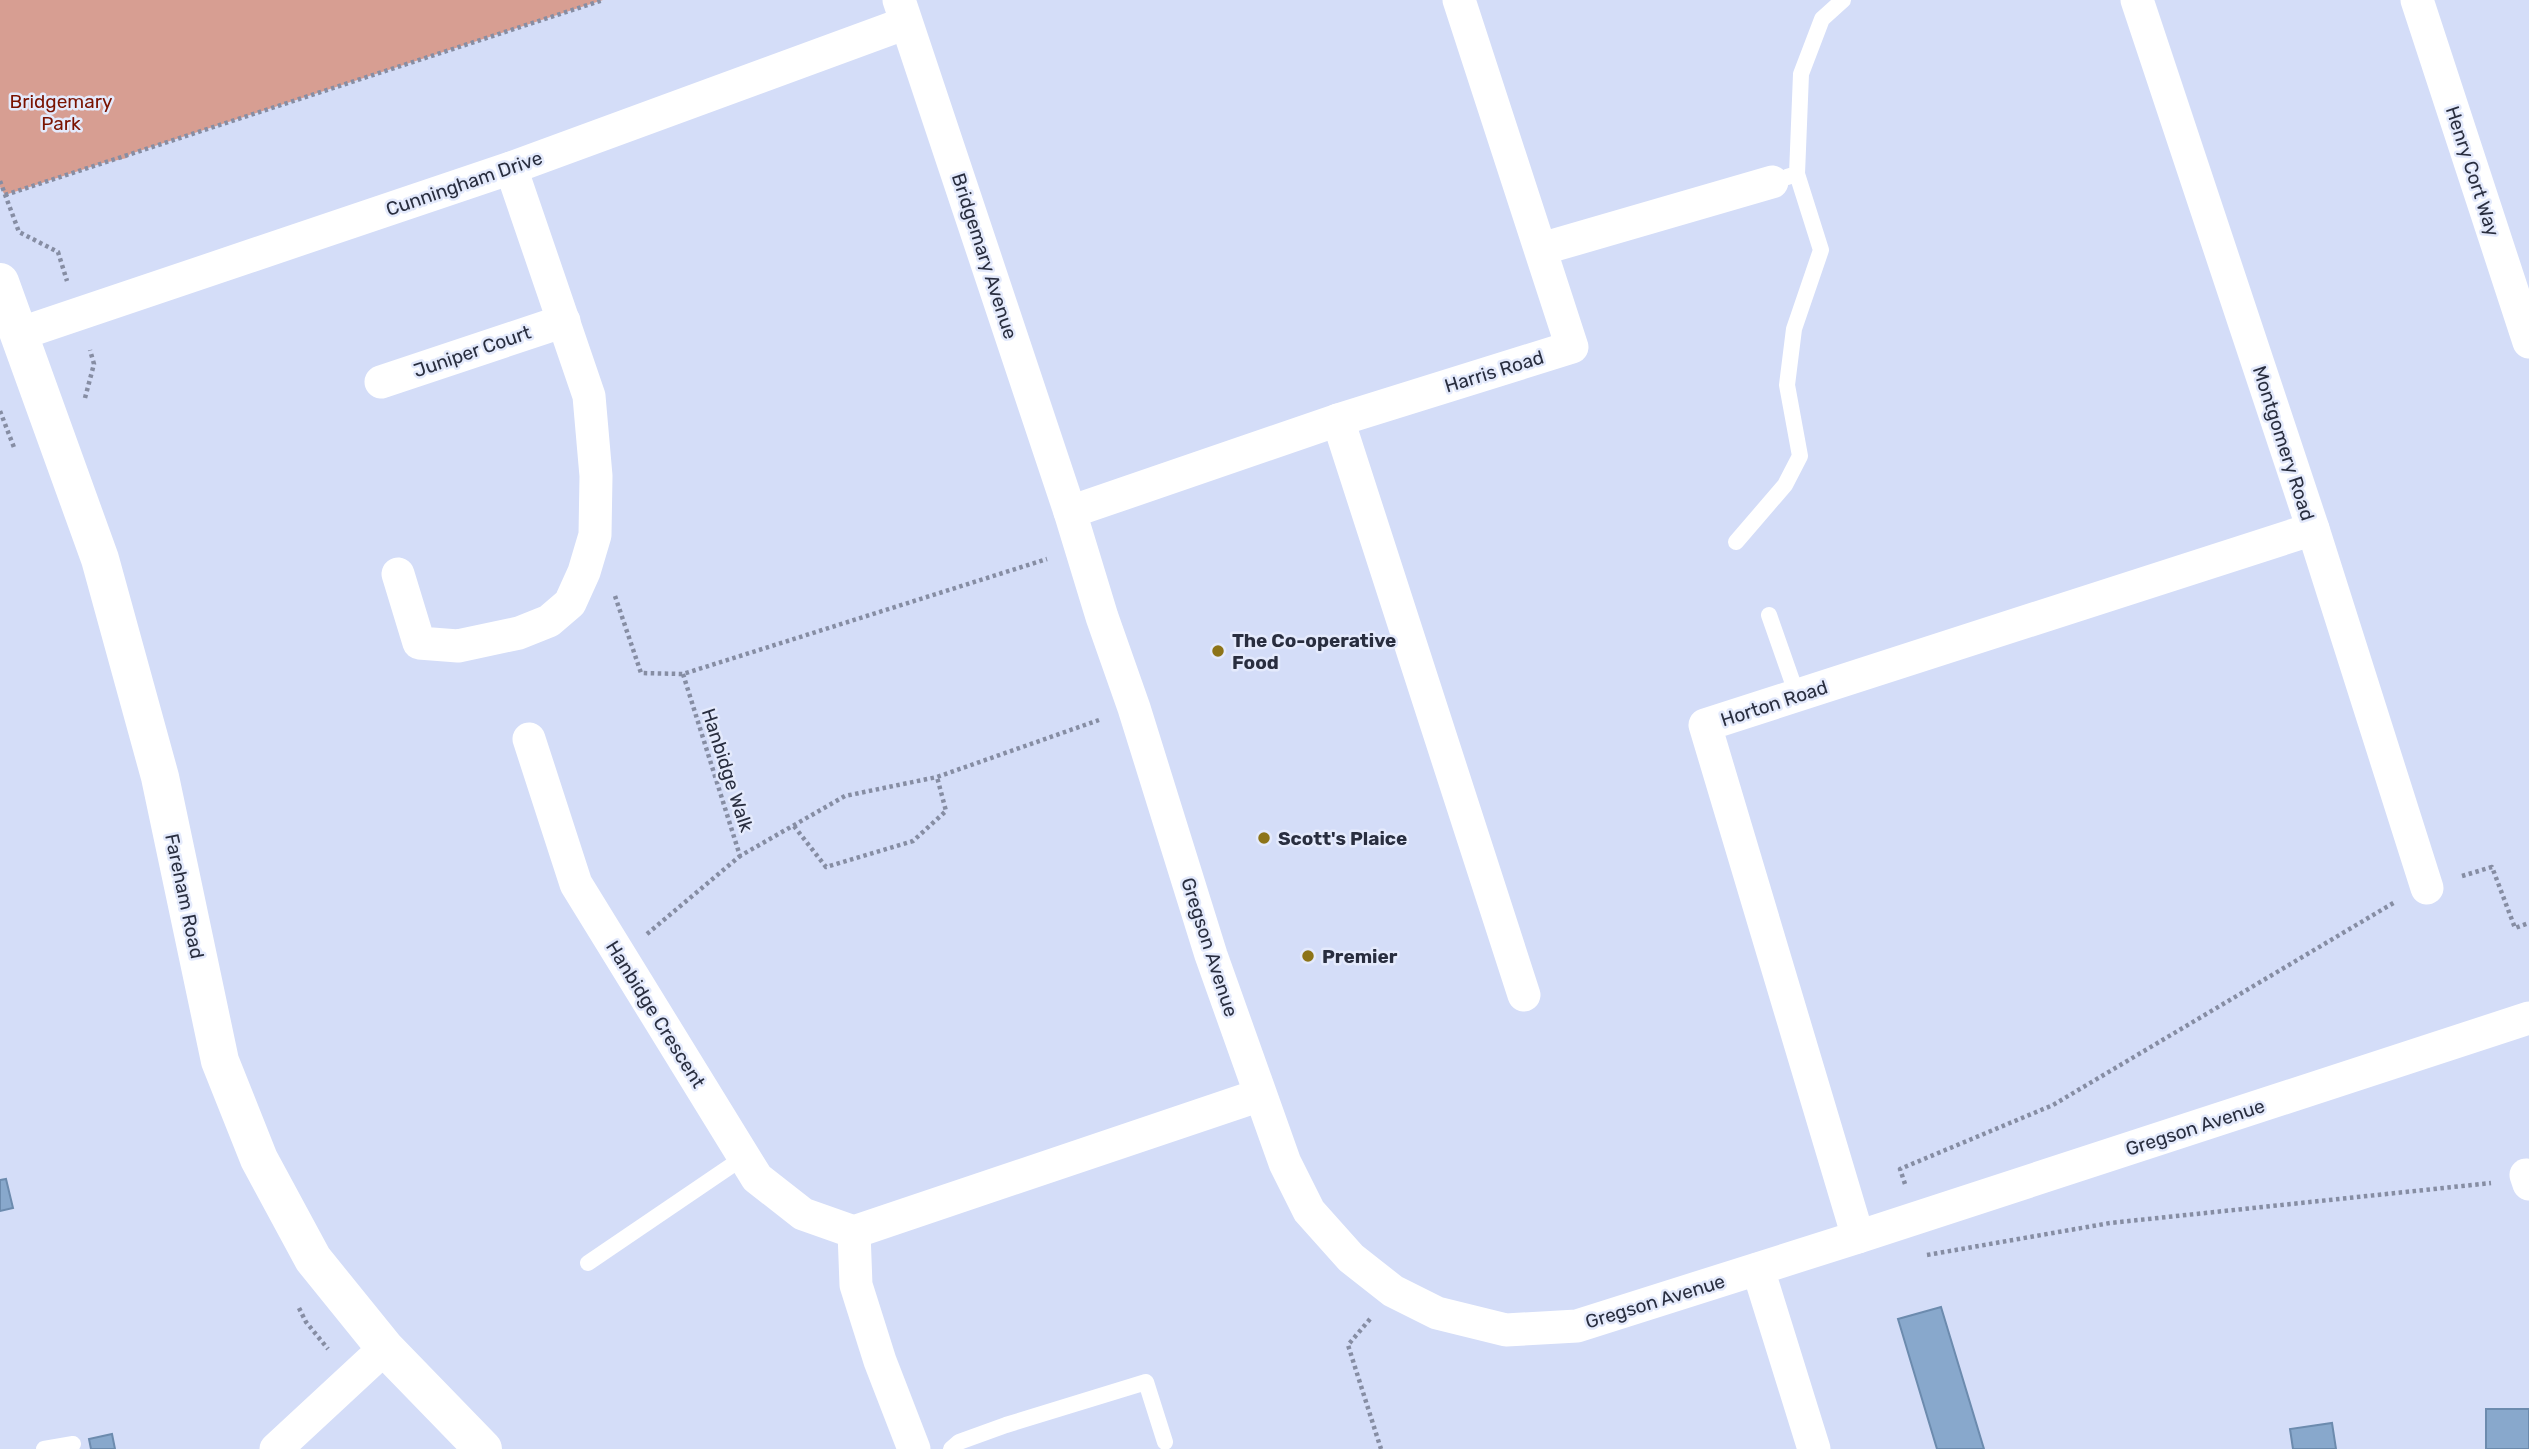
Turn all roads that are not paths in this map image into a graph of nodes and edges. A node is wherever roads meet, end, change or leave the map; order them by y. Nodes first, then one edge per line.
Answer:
1 (1459, 0) edge
2 (1843, 0) edge
3 (2137, 0) edge
4 (2417, 0) edge
5 (903, 12) edge
6 (511, 168) junction
7 (1784, 178) junction
8 (1541, 249) junction
9 (0, 282) edge
10 (564, 321) junction
11 (19, 334) junction
12 (2529, 342) edge
13 (380, 382) dead end
14 (1338, 420) junction
15 (1070, 512) junction
16 (2313, 529) junction
17 (1735, 542) dead end
18 (398, 575) dead end
19 (1769, 615) dead end
20 (1797, 695) junction
21 (529, 739) dead end
22 (2427, 888) road end
23 (1524, 995) dead end
24 (2529, 1018) edge
25 (1260, 1095) junction
26 (744, 1157) junction
27 (853, 1232) junction
28 (1858, 1237) junction
29 (588, 1262) dead end
30 (1758, 1269) junction
31 (385, 1348) junction
32 (1165, 1442) dead end
33 (73, 1444) dead end
34 (44, 1449) edge
35 (276, 1449) edge
36 (483, 1449) edge
37 (914, 1449) edge
38 (951, 1449) edge
39 (1814, 1449) edge

1 - 8 street, Harris Road
2 - 7 lane
3 - 16 street, Montgomery Road
4 - 12 street, Henry Cort Way
5 - 6 street, Cunningham Drive
5 - 15 street, Bridgemary Avenue
6 - 10 street
6 - 11 street, Cunningham Drive
7 - 8 street
7 - 17 lane
8 - 14 street, Harris Road
9 - 11 main road, Fareham Road
10 - 13 street, Juniper Court
10 - 18 street
11 - 31 main road, Fareham Road
14 - 15 street, Harris Road
14 - 23 street
15 - 25 street, Gregson Avenue
16 - 20 street, Horton Road
16 - 22 street, Montgomery Road
19 - 20 lane
20 - 28 street, Horton Road
21 - 26 street, Hanbidge Crescent
24 - 28 street, Gregson Avenue
25 - 27 street
25 - 30 street, Gregson Avenue
26 - 27 street, Hanbidge Crescent
26 - 29 lane
27 - 37 street
28 - 30 street, Gregson Avenue
30 - 39 street
31 - 35 street
31 - 36 main road, Fareham Road
32 - 38 lane
33 - 34 lane

